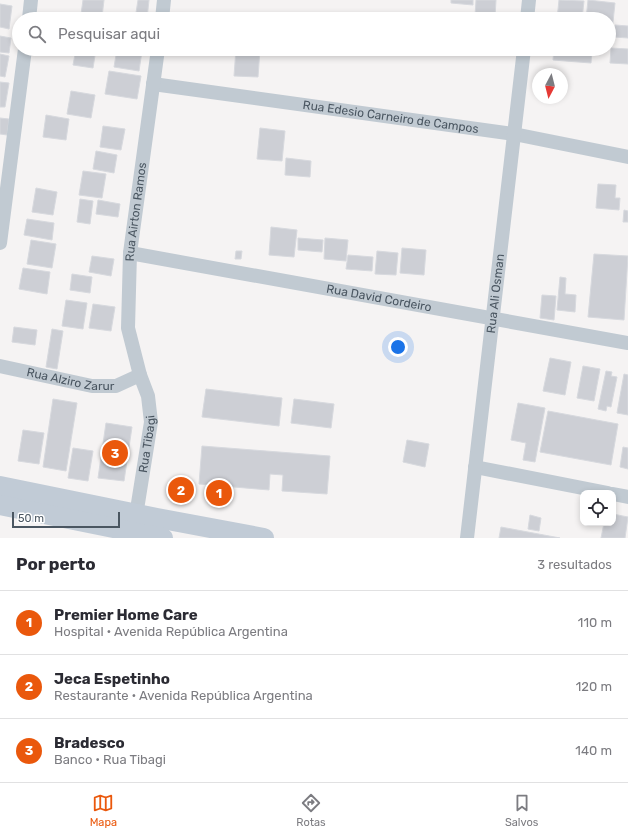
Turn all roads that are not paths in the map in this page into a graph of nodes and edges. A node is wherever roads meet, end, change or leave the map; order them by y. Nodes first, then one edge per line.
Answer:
1 (31, 0) edge
2 (164, 0) edge
3 (529, 0) edge
4 (30, 12) edge
5 (163, 12) edge
6 (528, 12) edge
7 (24, 56) edge
8 (157, 56) edge
9 (523, 56) edge
10 (153, 84) junction
11 (514, 134) junction
12 (628, 157) edge
13 (0, 243) edge
14 (130, 253) junction
15 (493, 319) junction
16 (628, 344) edge
17 (0, 366) edge
18 (140, 375) junction
19 (475, 467) junction
20 (0, 486) edge
21 (593, 490) edge
22 (616, 495) edge
23 (628, 497) edge
24 (0, 505) edge
25 (134, 528) edge
26 (163, 538) edge
27 (264, 538) edge
28 (467, 538) edge

1 - 4 street
2 - 5 street
3 - 6 street
7 - 13 street
8 - 10 street, Rua Airton Ramos
9 - 11 street, Rua Ali Osman
10 - 11 street, Rua Edesio Carneiro de Campos
10 - 14 street, Rua Airton Ramos
11 - 12 street, Rua Edesio Carneiro de Campos
11 - 15 street, Rua Ali Osman
14 - 15 street, Rua David Cordeiro
14 - 18 street, Rua Airton Ramos
15 - 16 street, Rua David Cordeiro
15 - 19 street, Rua Ali Osman
17 - 18 street, Rua Alziro Zarur
18 - 25 street, Rua Tibagi
19 - 21 street
19 - 28 street, Rua Ali Osman
20 - 25 main road
22 - 23 street
24 - 25 main road
25 - 26 main road
25 - 27 main road

